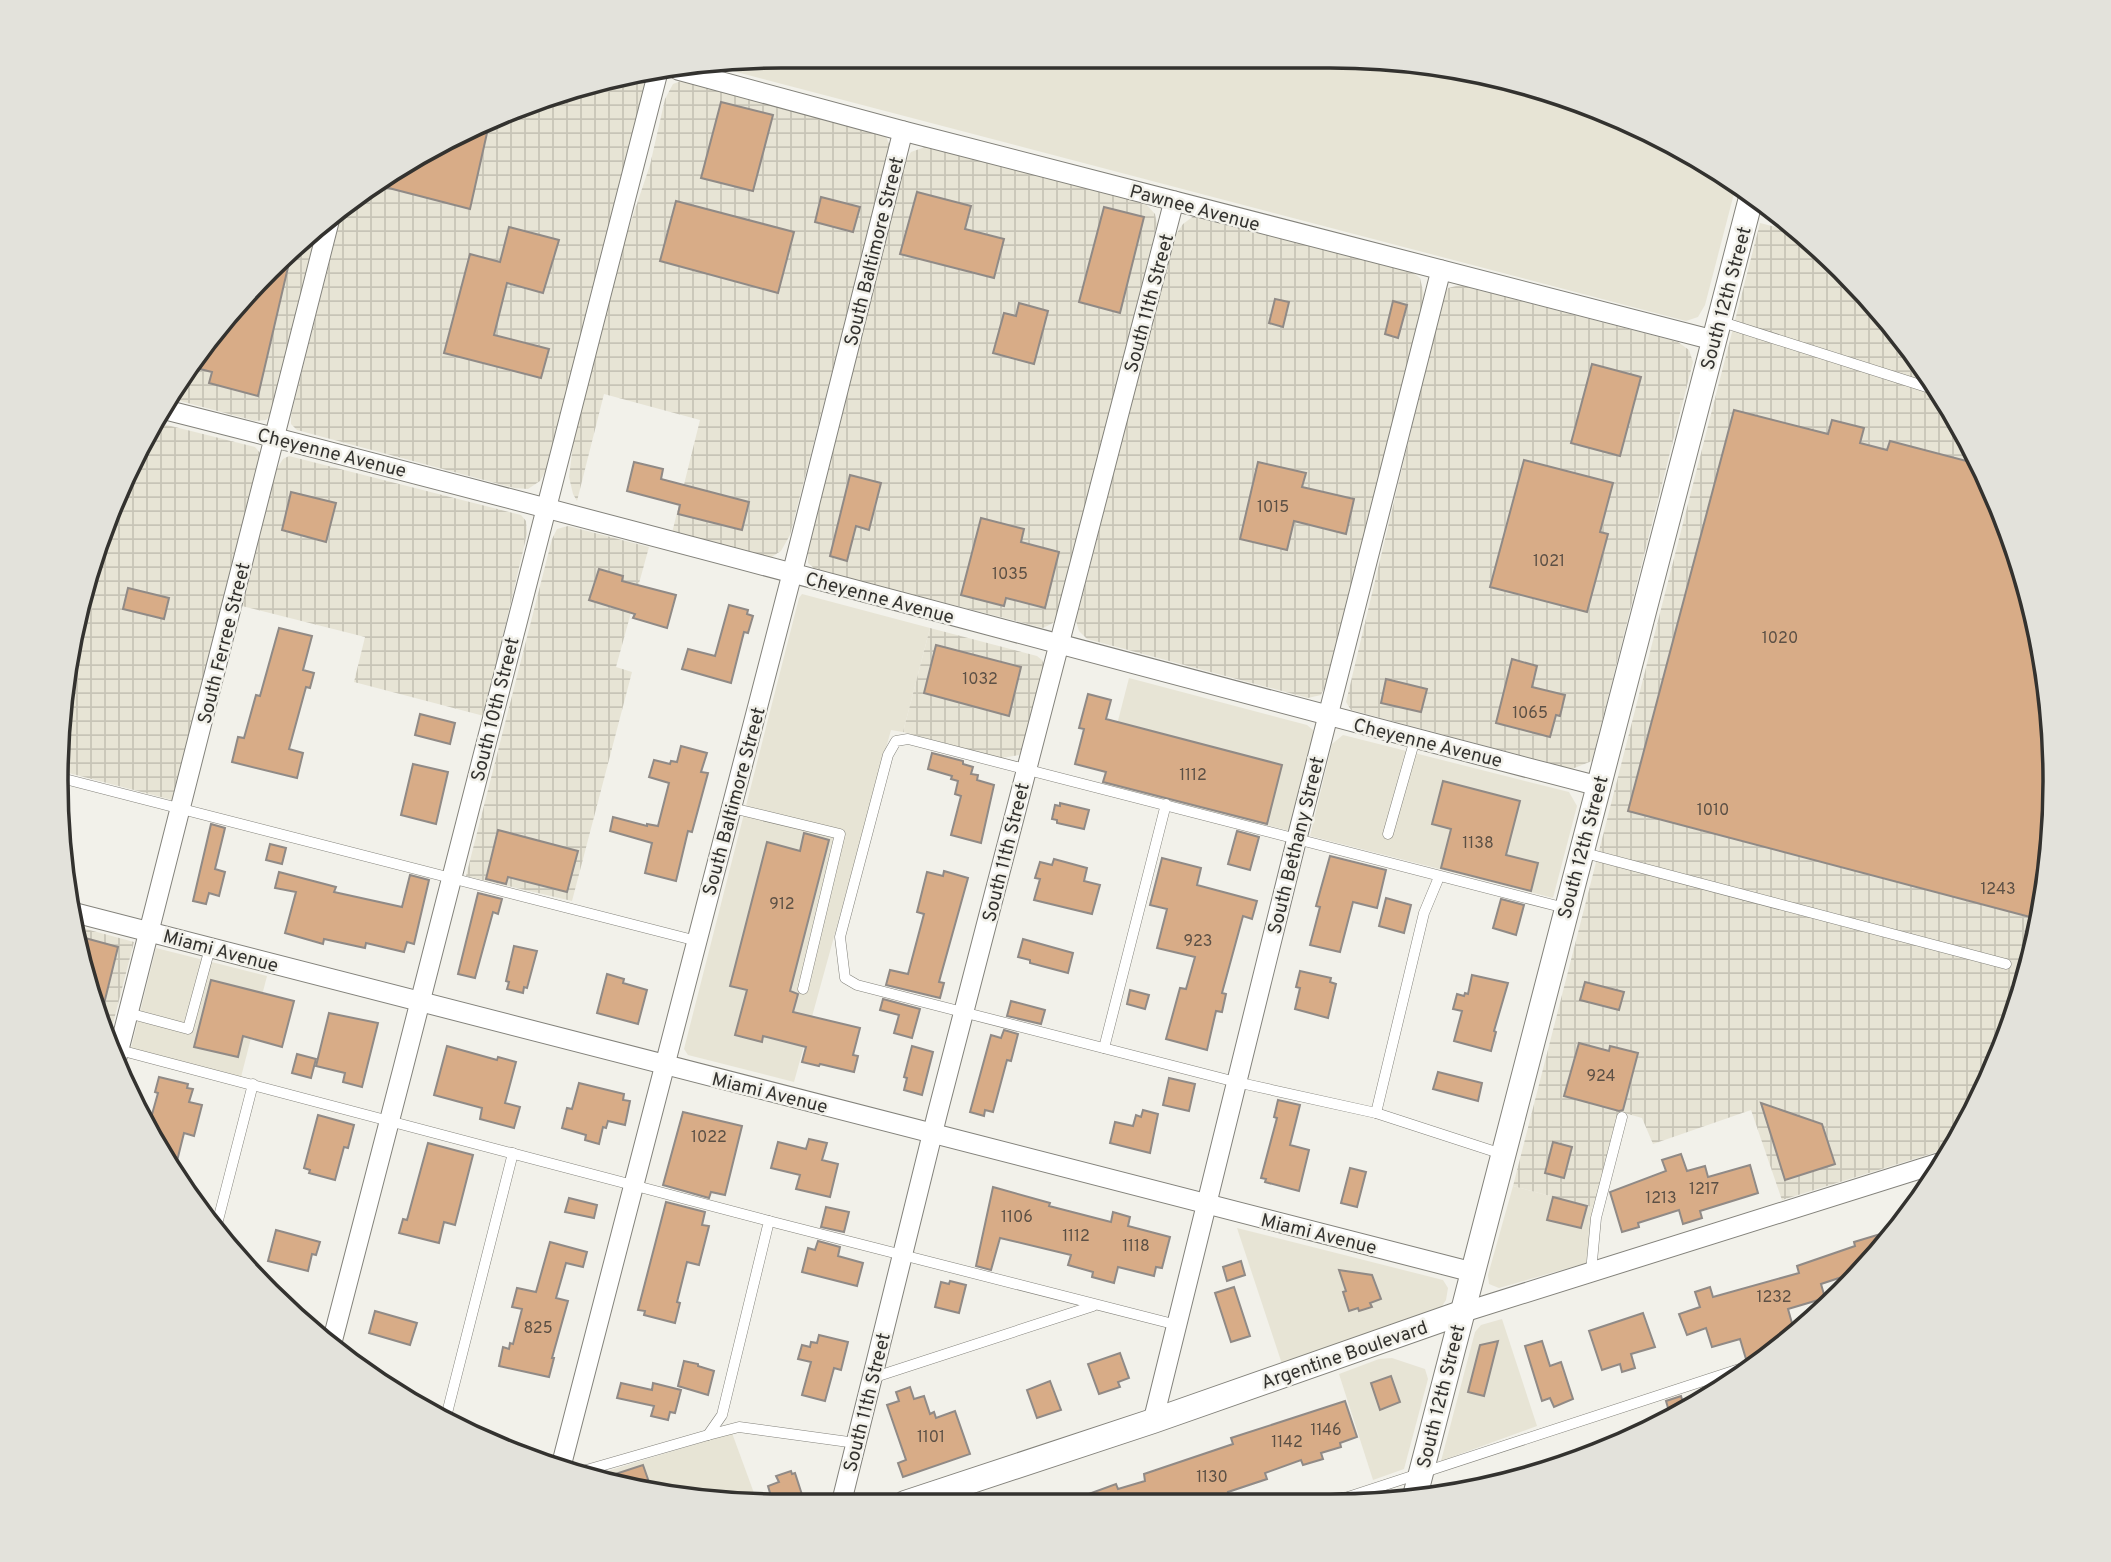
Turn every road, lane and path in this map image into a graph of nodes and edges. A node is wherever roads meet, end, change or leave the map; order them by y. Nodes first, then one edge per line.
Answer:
1 (692, 74) edge
2 (656, 80) edge
3 (903, 131) junction
4 (1174, 201) junction
5 (1749, 205) edge
6 (326, 233) edge
7 (1441, 270) junction
8 (1716, 330) junction
9 (1924, 387) edge
10 (172, 412) edge
11 (275, 438) junction
12 (545, 507) junction
13 (792, 575) junction
14 (1059, 644) junction
15 (1328, 716) junction
16 (1415, 739) junction
17 (1027, 768) junction
18 (68, 780) edge
19 (1598, 786) junction
20 (1166, 804) junction
21 (732, 808) junction
22 (180, 809) junction
23 (1388, 834) dead end
24 (1297, 838) junction
25 (1581, 852) junction
26 (1439, 877) junction
27 (452, 879) junction
28 (1566, 909) junction
29 (81, 914) edge
30 (149, 932) junction
31 (697, 941) junction
32 (210, 948) junction
33 (2006, 964) dead end
34 (803, 989) dead end
35 (421, 1002) junction
36 (964, 1012) junction
37 (128, 1013) junction
38 (118, 1042) edge
39 (1104, 1048) junction
40 (124, 1056) edge
41 (664, 1065) junction
42 (1236, 1082) junction
43 (253, 1084) junction
44 (1376, 1113) junction
45 (1622, 1117) dead end
46 (390, 1121) junction
47 (933, 1134) junction
48 (513, 1153) junction
49 (1502, 1154) junction
50 (1930, 1166) edge
51 (634, 1185) junction
52 (1206, 1205) junction
53 (219, 1218) edge
54 (769, 1221) junction
55 (903, 1256) junction
56 (1472, 1272) junction
57 (1591, 1272) junction
58 (1094, 1305) junction
59 (1461, 1313) junction
60 (1177, 1325) junction
61 (334, 1335) edge
62 (1728, 1373) edge
63 (872, 1378) junction
64 (448, 1410) edge
65 (722, 1415) junction
66 (1153, 1421) junction
67 (739, 1427) junction
68 (708, 1435) junction
69 (856, 1443) junction
70 (563, 1459) edge
71 (593, 1468) edge
72 (1421, 1472) junction
73 (1417, 1489) edge
74 (1360, 1493) edge
75 (843, 1494) edge
76 (932, 1494) edge

1 - 3 street, Pawnee Avenue
2 - 12 street, South 10th Street
3 - 4 street, Pawnee Avenue
3 - 13 street, South Baltimore Street
4 - 7 street, Pawnee Avenue
4 - 14 street, South 11th Street
5 - 8 street, South 12th Street
6 - 11 street, South Ferree Street
7 - 8 street, Pawnee Avenue
7 - 15 street, South Bethany Street
8 - 9 lane
8 - 19 street, South 12th Street
10 - 11 street, Cheyenne Avenue
11 - 12 street, Cheyenne Avenue
11 - 22 street, South Ferree Street
12 - 13 street, Cheyenne Avenue
12 - 27 street, South 10th Street
13 - 14 street, Cheyenne Avenue
13 - 21 street, South Baltimore Street
14 - 15 street, Cheyenne Avenue
14 - 17 street, South 11th Street
15 - 16 street, Cheyenne Avenue
15 - 24 street, South Bethany Street
16 - 19 street, Cheyenne Avenue
16 - 23 lane
17 - 20 lane
17 - 36 street, South 11th Street
17 - 36 lane
18 - 22 lane
19 - 25 street, South 12th Street
20 - 24 lane
20 - 39 lane
21 - 31 street, South Baltimore Street
21 - 34 lane
22 - 27 lane
22 - 30 street, South Ferree Street
24 - 26 lane
24 - 42 street, South Bethany Street
25 - 28 street, South 12th Street
25 - 33 lane
26 - 28 lane
26 - 44 lane
27 - 31 lane
27 - 35 street, South 10th Street
28 - 49 street, South 12th Street
29 - 30 street, Miami Avenue
30 - 32 street, Miami Avenue
30 - 37 street, South Ferree Street
31 - 41 street, South Baltimore Street
32 - 35 street, Miami Avenue
32 - 37 lane
35 - 41 street, Miami Avenue
35 - 46 street, South 10th Street
36 - 39 lane
36 - 47 street, South 11th Street
37 - 38 street, South Ferree Street
39 - 42 lane
40 - 43 lane
41 - 47 street, Miami Avenue
41 - 51 street, South Baltimore Street
42 - 44 lane
42 - 52 street, South Bethany Street
43 - 46 lane
43 - 53 lane
44 - 49 lane
45 - 57 lane
46 - 48 lane
46 - 61 street, South 10th Street
47 - 52 street, Miami Avenue
47 - 55 street, South 11th Street
48 - 51 lane
48 - 64 lane
49 - 56 street, South 12th Street
50 - 57 street, Argentine Boulevard
51 - 54 lane
51 - 70 street, South Baltimore Street
52 - 56 street, Miami Avenue
52 - 60 street, South Bethany Street
54 - 55 lane
54 - 65 lane
55 - 58 lane
55 - 63 street, South 11th Street
56 - 59 street, South 12th Street
57 - 59 street, Argentine Boulevard
58 - 60 lane
58 - 63 lane
59 - 66 street, Argentine Boulevard
59 - 72 street, South 12th Street
60 - 66 street, South Bethany Street
62 - 72 lane
63 - 69 street, South 11th Street
65 - 67 lane
65 - 68 lane
66 - 76 street, Argentine Boulevard
67 - 68 lane
67 - 69 lane
68 - 71 lane
69 - 75 street, South 11th Street
72 - 73 street, South 12th Street
72 - 74 lane

